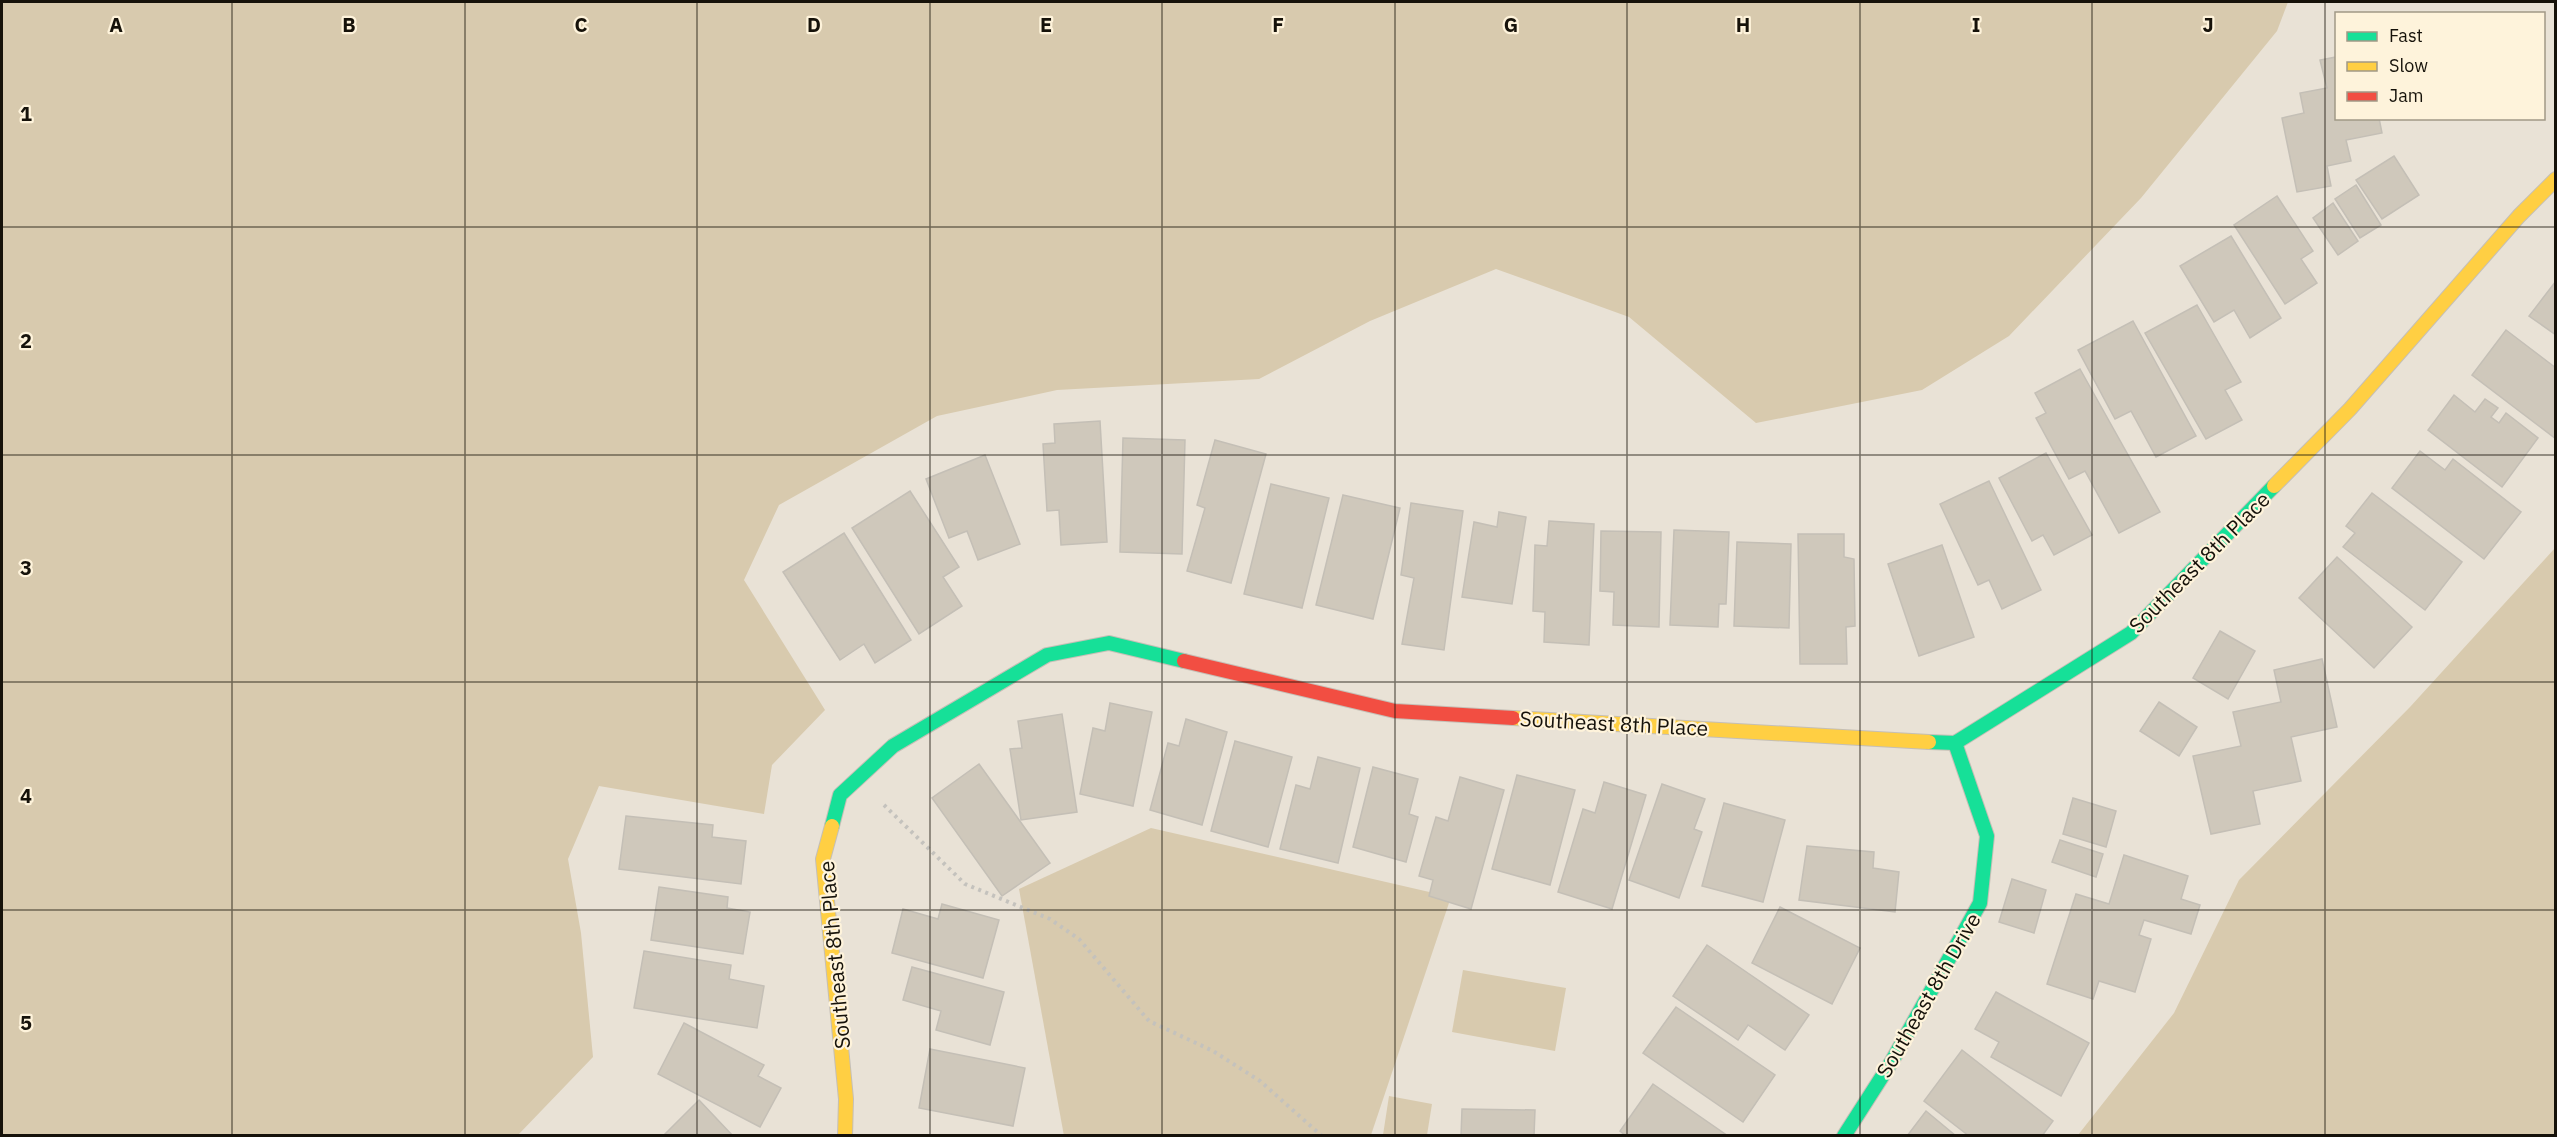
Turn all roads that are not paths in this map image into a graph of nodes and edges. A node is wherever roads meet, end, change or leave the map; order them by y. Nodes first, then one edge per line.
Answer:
1 (2556, 179) edge
2 (1955, 743) junction
3 (845, 1136) edge
4 (1844, 1136) edge

1 - 2 street, Southeast 8th Place
2 - 3 street, Southeast 8th Place
2 - 4 street, Southeast 8th Drive

